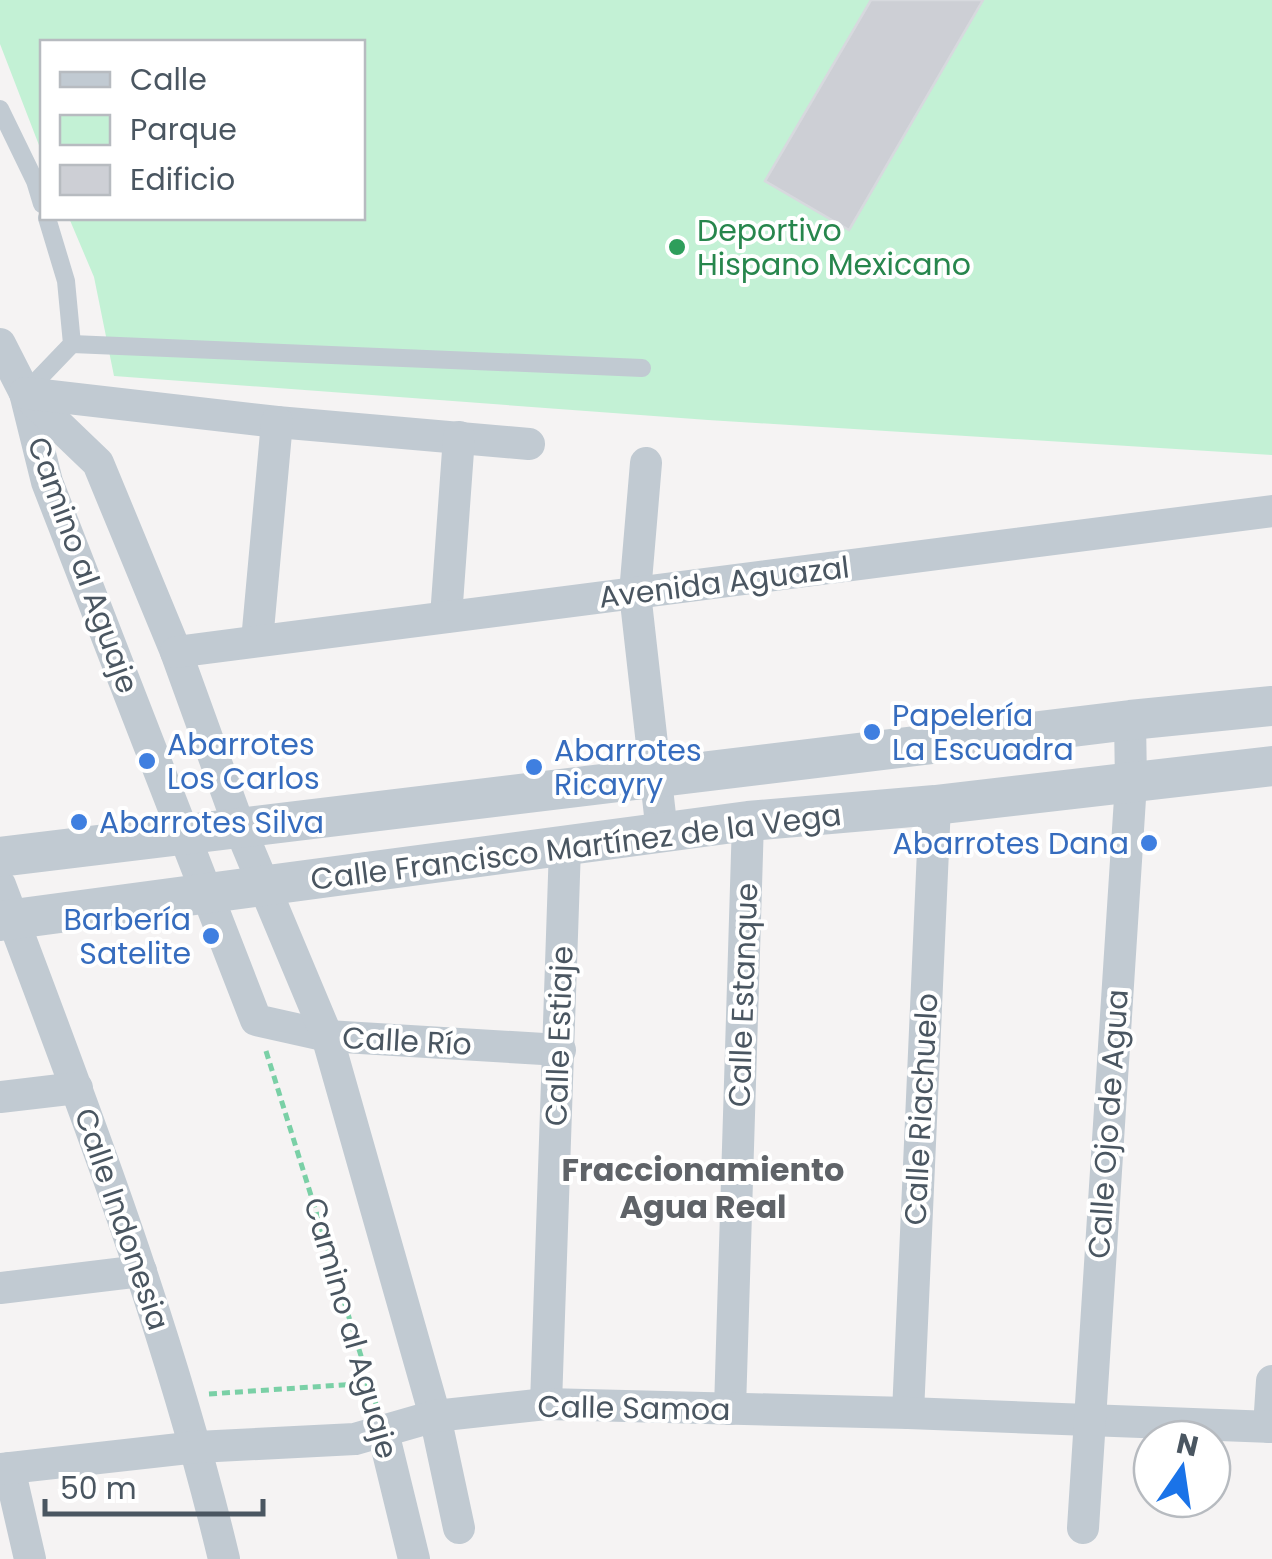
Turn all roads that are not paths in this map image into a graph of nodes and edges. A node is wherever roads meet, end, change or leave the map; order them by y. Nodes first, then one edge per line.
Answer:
1 (0, 109) edge
2 (40, 197) edge
3 (47, 220) edge
4 (0, 344) edge
5 (72, 344) junction
6 (642, 368) dead end
7 (25, 394) junction
8 (277, 422) junction
9 (459, 437) junction
10 (529, 444) dead end
11 (646, 463) dead end
12 (1272, 511) edge
13 (635, 593) junction
14 (446, 617) junction
15 (257, 642) junction
16 (176, 652) junction
17 (1272, 706) edge
18 (1130, 720) junction
19 (1272, 766) edge
20 (657, 777) junction
21 (1131, 783) junction
22 (935, 806) junction
23 (748, 821) junction
24 (239, 826) junction
25 (662, 832) junction
26 (183, 833) junction
27 (564, 847) junction
28 (0, 857) edge
29 (265, 887) junction
30 (207, 895) junction
31 (4, 908) edge
32 (256, 1020) joint
33 (327, 1036) junction
34 (560, 1050) junction
35 (77, 1088) junction
36 (0, 1098) edge
37 (141, 1271) junction
38 (0, 1288) edge
39 (1272, 1381) edge
40 (546, 1404) junction
41 (730, 1410) junction
42 (908, 1413) junction
43 (435, 1416) junction
44 (1088, 1420) junction
45 (1270, 1427) edge
46 (383, 1432) junction
47 (197, 1447) junction
48 (4, 1468) edge
49 (459, 1528) dead end
50 (1082, 1528) dead end
51 (30, 1559) edge
52 (224, 1559) edge
53 (414, 1559) edge

1 - 2 lane
3 - 5 lane
4 - 7 street
5 - 6 lane
5 - 7 lane
7 - 8 street
7 - 16 street, Camino al Aguaje
7 - 26 street, Camino al Aguaje
8 - 9 street
8 - 15 street
9 - 10 street
9 - 14 street
11 - 13 street
12 - 13 street, Avenida Aguazal
13 - 14 street, Avenida Aguazal
13 - 20 street
14 - 15 street, Avenida Aguazal
15 - 16 street, Avenida Aguazal
16 - 24 street, Camino al Aguaje
17 - 18 street, Calle Francisco Martínez de la Vega
18 - 20 street, Calle Francisco Martínez de la Vega
18 - 21 street, Calle Ojo de Agua
19 - 21 street, Calle Francisco Martínez de la Vega
20 - 24 street, Calle Francisco Martínez de la Vega
20 - 25 street
21 - 22 street, Calle Francisco Martínez de la Vega
21 - 44 street, Calle Ojo de Agua
22 - 23 street, Calle Francisco Martínez de la Vega
22 - 42 street, Calle Riachuelo
23 - 25 street, Calle Francisco Martínez de la Vega
23 - 41 street, Calle Estanque
24 - 26 street, Calle Francisco Martínez de la Vega
24 - 29 street, Camino al Aguaje
25 - 27 street, Calle Francisco Martínez de la Vega
26 - 28 street, Calle Francisco Martínez de la Vega
26 - 30 street, Camino al Aguaje
27 - 29 street, Calle Francisco Martínez de la Vega
27 - 34 street, Calle Estiaje
29 - 30 street, Calle Francisco Martínez de la Vega
29 - 33 street, Camino al Aguaje
30 - 31 street, Calle Francisco Martínez de la Vega
30 - 32 street, Camino al Aguaje
31 - 35 street, Calle Indonesia
32 - 33 street, Calle Río
33 - 34 street, Calle Río
33 - 43 street, Camino al Aguaje
34 - 40 street, Calle Estiaje
35 - 36 street
35 - 37 street, Calle Indonesia
37 - 38 street
37 - 47 street, Calle Indonesia
39 - 45 street
40 - 41 street, Calle Samoa
40 - 43 street, Calle Samoa
41 - 42 street, Calle Samoa
42 - 44 street, Calle Samoa
43 - 46 street, Calle Samoa
43 - 49 street, Camino al Aguaje
44 - 45 street, Calle Samoa
44 - 50 street, Calle Ojo de Agua
46 - 47 street, Calle Samoa
46 - 53 street, Camino al Aguaje
47 - 48 street, Calle Samoa
47 - 52 street, Calle Indonesia
48 - 51 street

